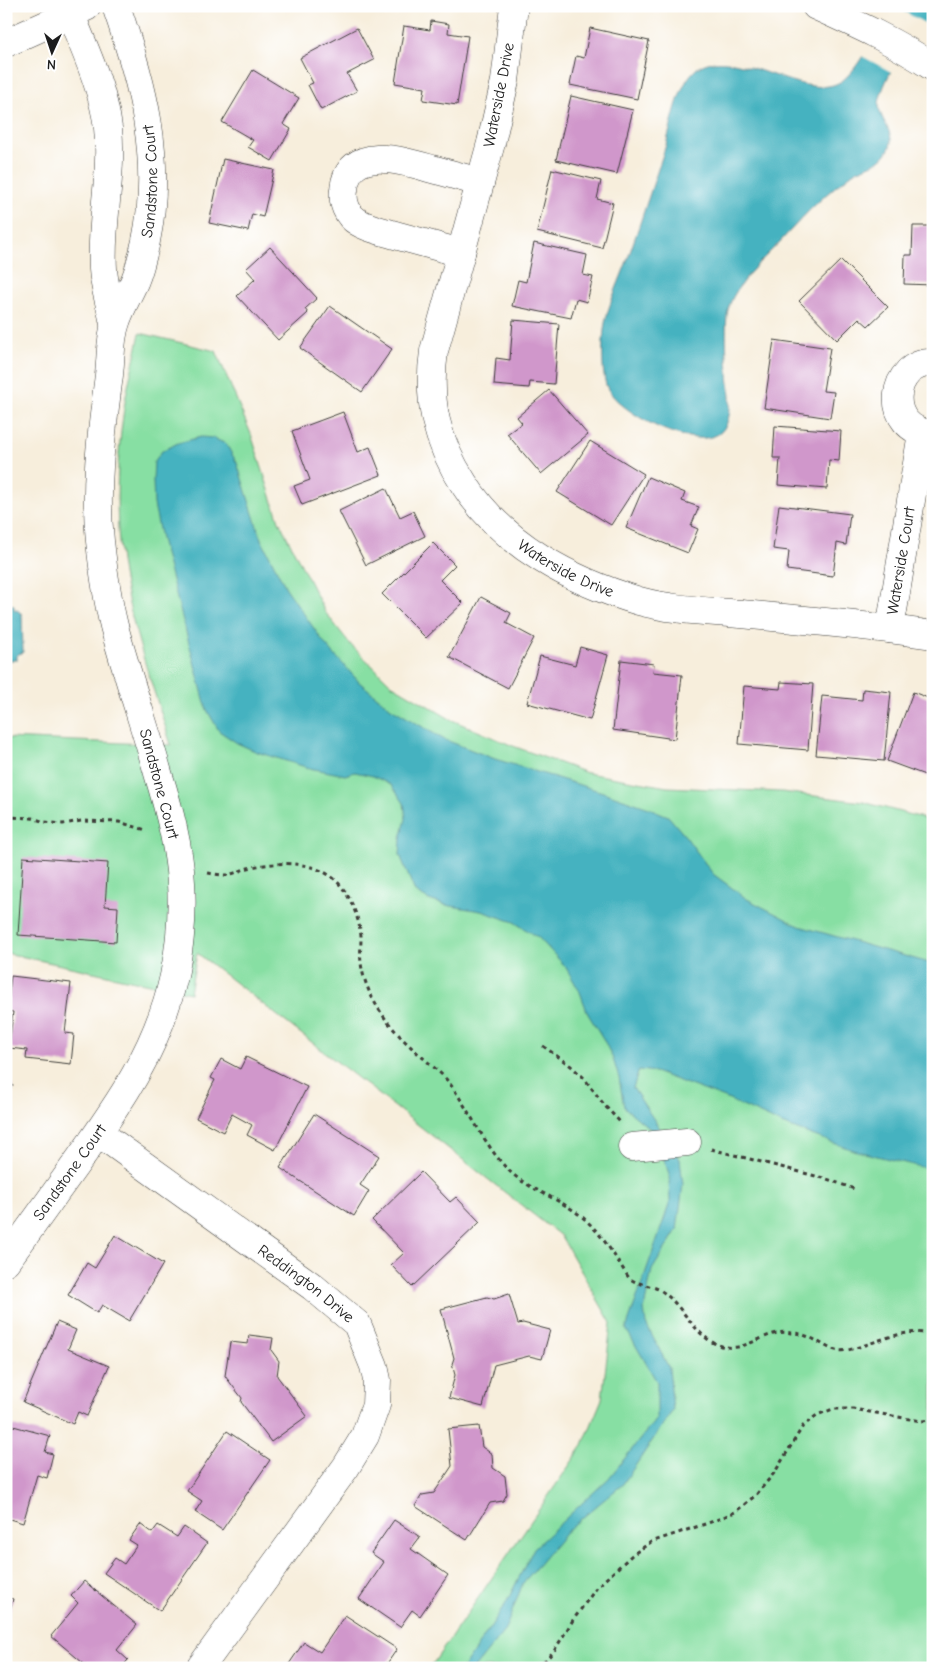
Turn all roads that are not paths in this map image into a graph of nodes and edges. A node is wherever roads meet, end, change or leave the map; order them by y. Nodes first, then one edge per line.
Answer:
1 (116, 6) edge
2 (514, 6) edge
3 (816, 6) edge
4 (79, 10) edge
5 (6, 43) edge
6 (924, 61) edge
7 (480, 182) junction
8 (461, 253) junction
9 (114, 324) junction
10 (933, 363) edge
11 (928, 434) edge
12 (890, 629) junction
13 (933, 636) edge
14 (98, 1132) junction
15 (686, 1142) road end
16 (642, 1146) road end
17 (6, 1261) edge
18 (200, 1668) edge

1 - 9 street, Sandstone Court
2 - 7 street, Waterside Drive
3 - 6 street
4 - 5 street
4 - 9 street, Sandstone Court
7 - 8 street, Waterside Drive
7 - 8 street
8 - 12 street, Waterside Drive
9 - 14 street, Sandstone Court
10 - 11 street, Waterside Court
11 - 12 street, Waterside Court
12 - 13 street, Waterside Drive
14 - 17 street, Sandstone Court
14 - 18 street, Reddington Drive
15 - 16 street

